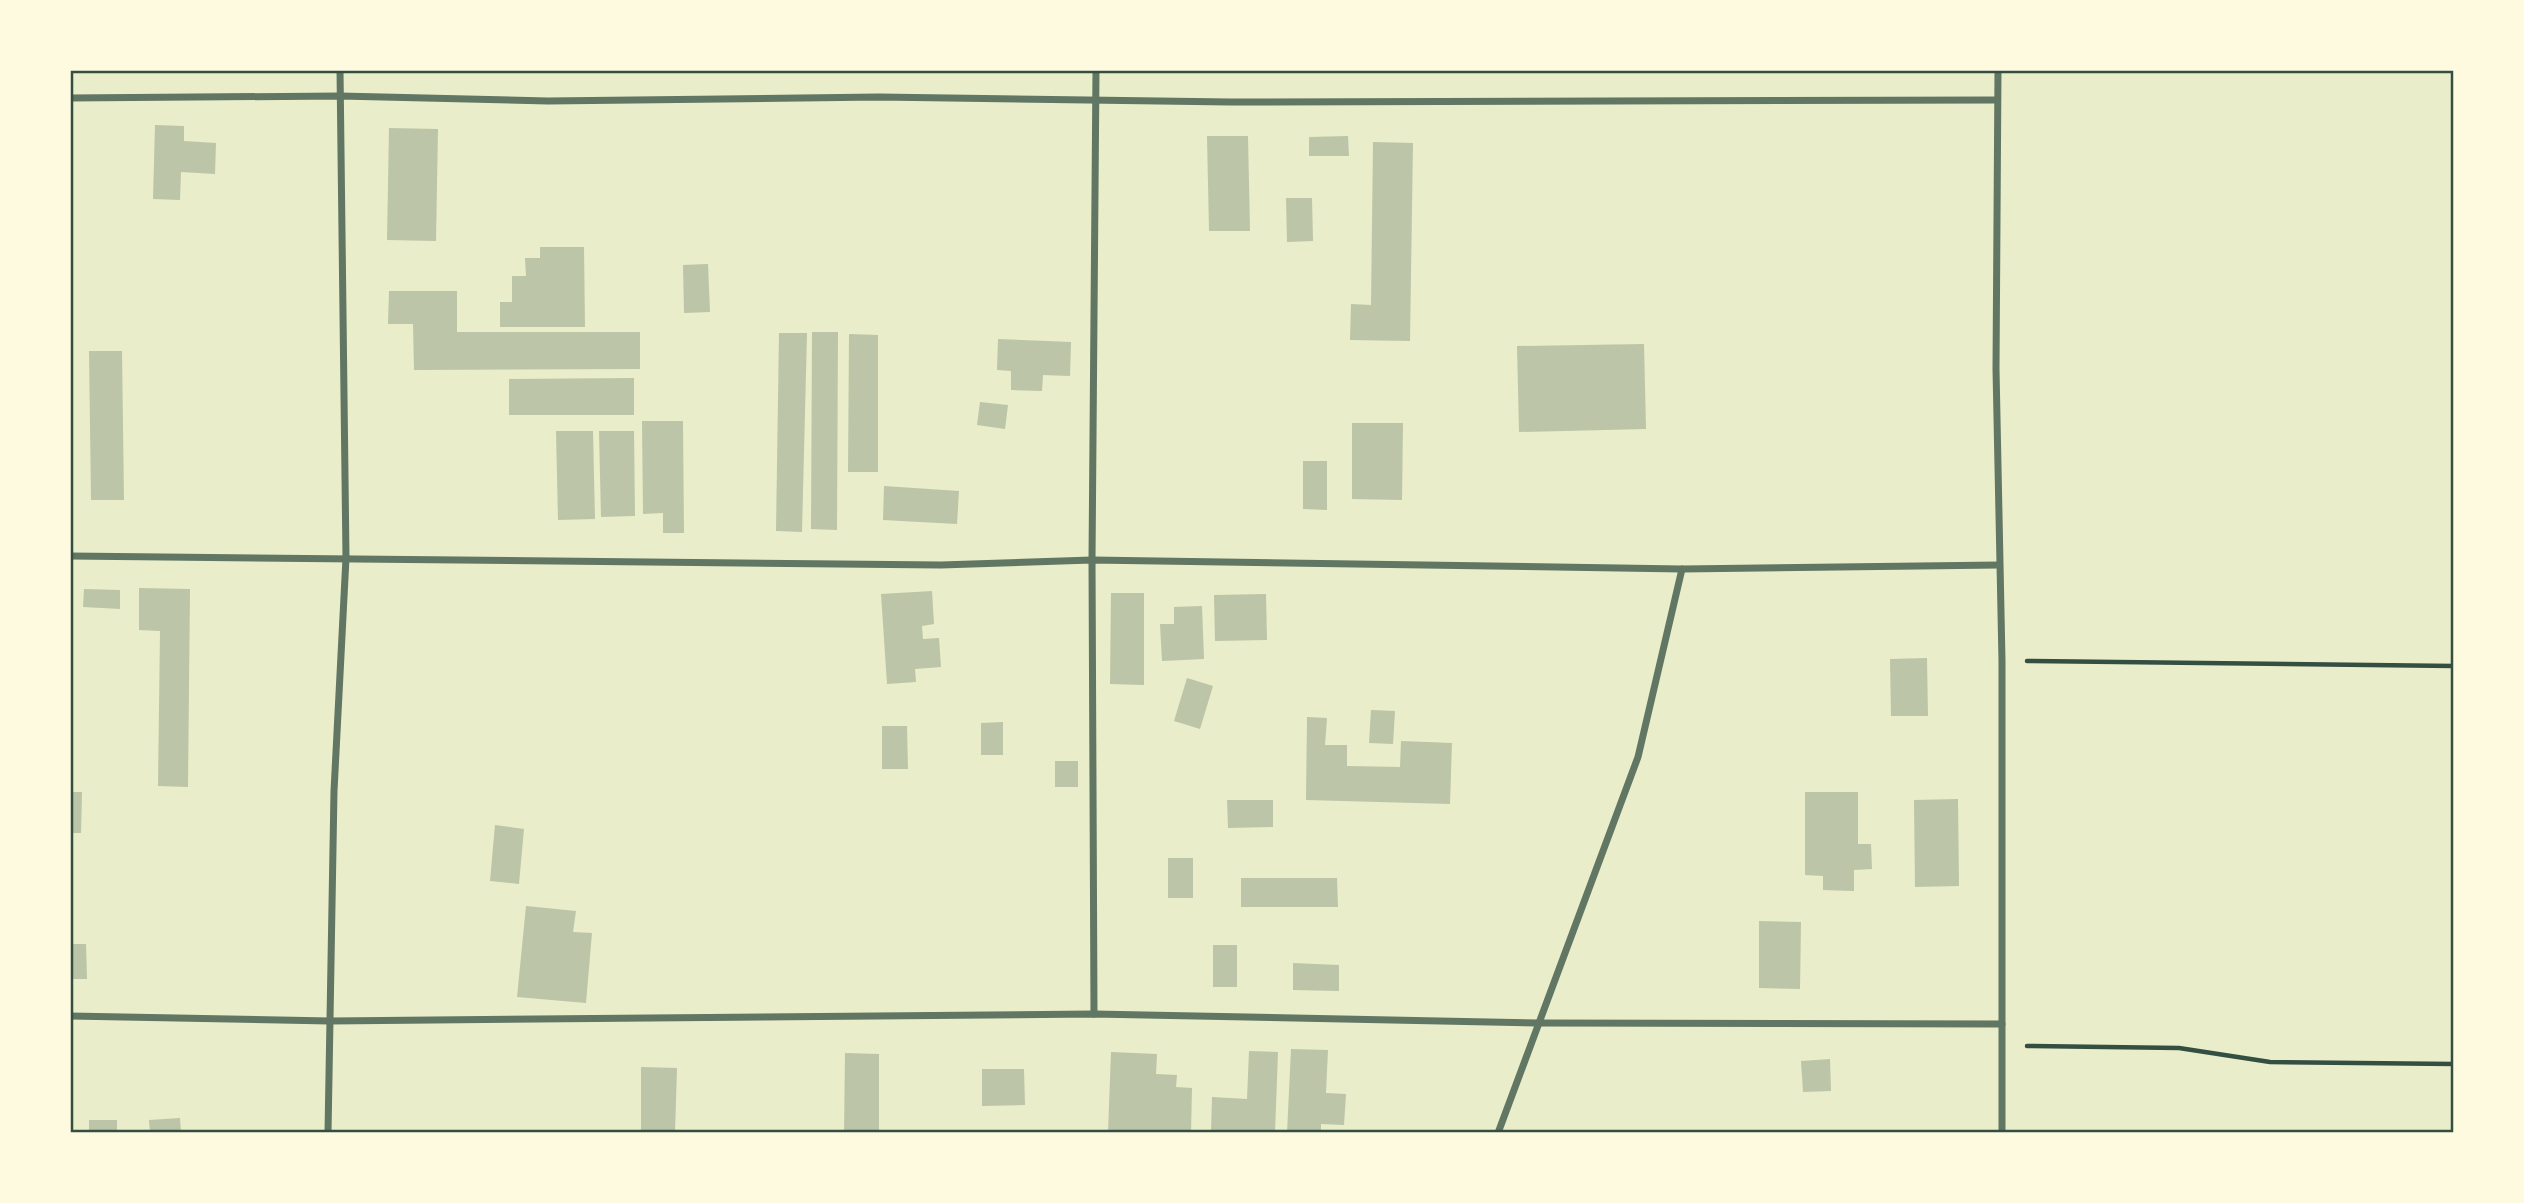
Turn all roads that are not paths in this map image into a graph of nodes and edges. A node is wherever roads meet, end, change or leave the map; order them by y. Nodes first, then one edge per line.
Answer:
1 (340, 70) edge
2 (1096, 70) edge
3 (1998, 70) edge
4 (340, 96) junction
5 (70, 98) edge
6 (1997, 100) junction
7 (1096, 101) junction
8 (70, 556) edge
9 (346, 558) junction
10 (1092, 560) junction
11 (1999, 565) junction
12 (1682, 569) junction
13 (1094, 1014) junction
14 (70, 1016) edge
15 (330, 1021) junction
16 (1538, 1023) junction
17 (2002, 1024) junction
18 (328, 1133) edge
19 (1498, 1133) edge
20 (2002, 1133) edge

1 - 4 street
2 - 7 street
3 - 6 street
4 - 5 street
4 - 7 street
4 - 9 street
6 - 7 street
6 - 11 street
7 - 10 street
8 - 9 street
9 - 10 street
9 - 15 street
10 - 12 street
10 - 13 street
11 - 12 street
11 - 17 street
12 - 16 street
13 - 15 street
13 - 16 street
14 - 15 street
15 - 18 street
16 - 17 street
16 - 19 street
17 - 20 street

